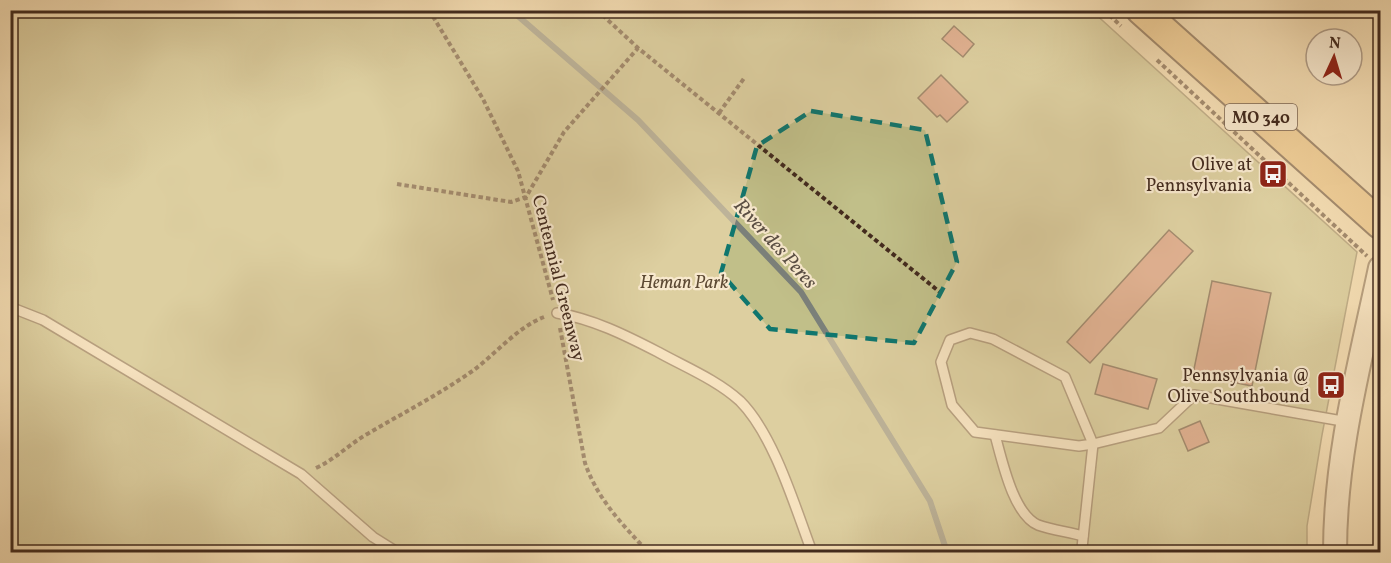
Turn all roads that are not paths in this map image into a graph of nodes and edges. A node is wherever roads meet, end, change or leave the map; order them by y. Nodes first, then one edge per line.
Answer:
1 (1372, 10) edge
2 (1149, 18) edge
3 (1380, 18) edge
4 (1380, 224) edge
5 (1380, 268) edge
6 (10, 307) edge
7 (557, 313) road end
8 (1348, 422) junction
9 (995, 435) junction
10 (1093, 444) junction
11 (1083, 536) junction
12 (397, 552) edge
13 (812, 552) edge
14 (1084, 552) edge
15 (1335, 552) edge

1 - 3 lane
2 - 4 main road, MO 340
5 - 8 street
6 - 12 lane
7 - 13 lane
8 - 10 lane
8 - 15 street
9 - 10 lane
9 - 10 lane
9 - 11 lane
10 - 11 lane
11 - 14 lane

